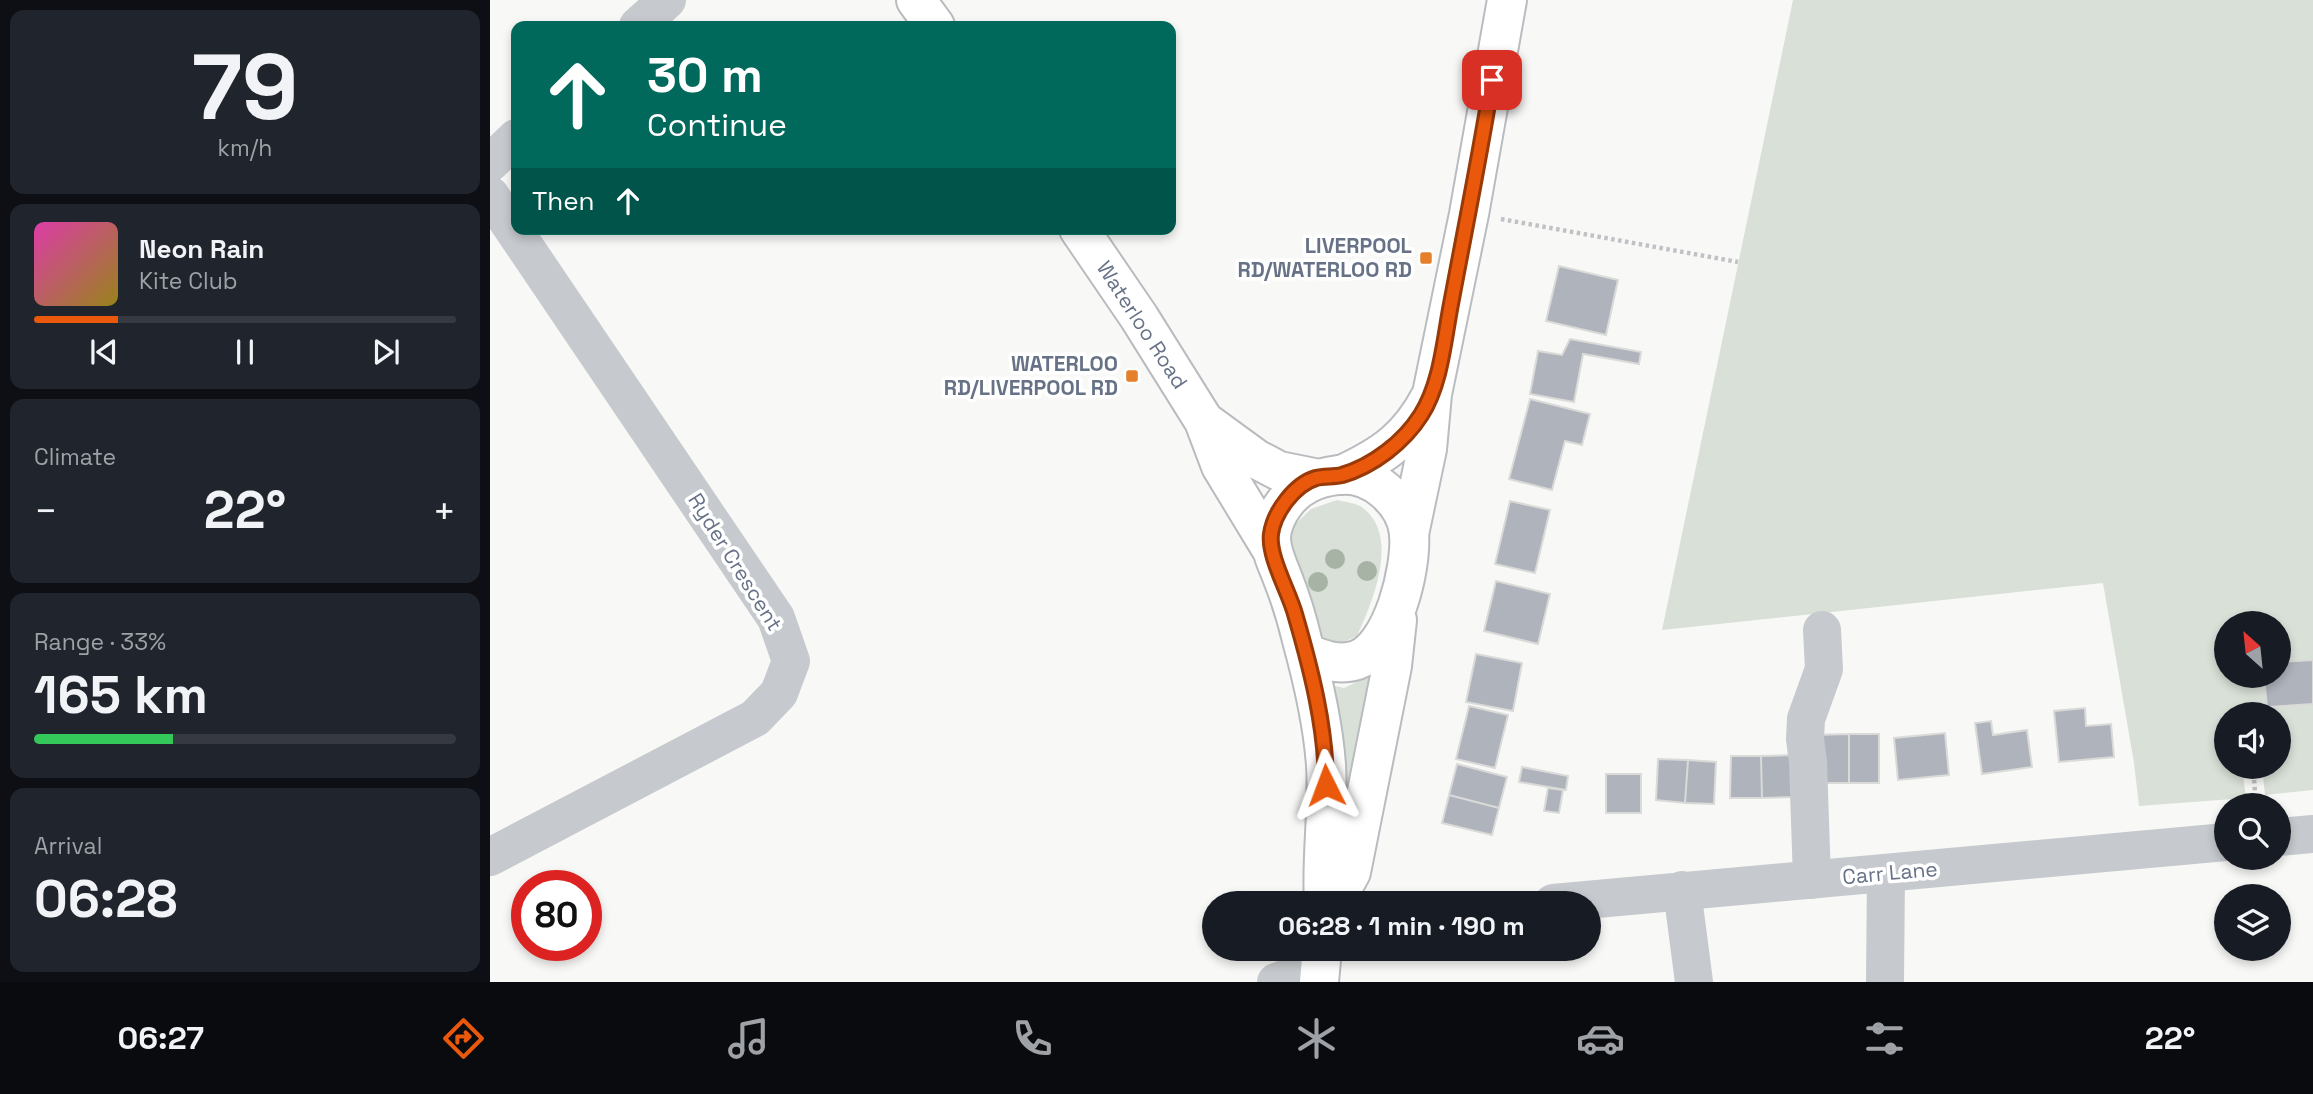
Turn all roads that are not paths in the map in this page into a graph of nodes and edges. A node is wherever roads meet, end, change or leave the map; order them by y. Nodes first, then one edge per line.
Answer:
1 (667, 0) edge
2 (916, 0) edge
3 (1507, 0) edge
4 (644, 21) edge
5 (931, 21) edge
6 (511, 143) edge
7 (490, 163) edge
8 (490, 195) edge
9 (511, 226) edge
10 (517, 235) edge
11 (1083, 235) edge
12 (1432, 394) junction
13 (1204, 421) junction
14 (1328, 476) junction
15 (1409, 534) junction
16 (1272, 550) junction
17 (1400, 601) junction
18 (1822, 629) dead end
19 (1306, 653) junction
20 (2313, 834) edge
21 (2291, 836) edge
22 (2214, 843) edge
23 (490, 857) edge
24 (1886, 873) junction
25 (1812, 880) junction
26 (1682, 890) junction
27 (1323, 891) edge
28 (1341, 891) edge
29 (1601, 898) edge
30 (1321, 965) edge
31 (1276, 982) edge
32 (1694, 982) edge
33 (1885, 982) edge

1 - 4 street
2 - 5 main road
3 - 12 main road
6 - 7 street
8 - 9 street, Ryder Crescent
10 - 23 street, Ryder Crescent
11 - 13 main road, Waterloo Road
12 - 14 main road
12 - 15 main road
13 - 14 main road, Waterloo Road
13 - 16 main road, Waterloo Road
14 - 15 main road
14 - 16 main road
15 - 17 main road
16 - 19 main road
17 - 19 main road
17 - 28 main road
18 - 25 street
19 - 27 main road
20 - 21 street
22 - 24 street, Carr Lane
24 - 25 street, Carr Lane
24 - 33 street
25 - 26 street, Carr Lane
26 - 29 street, Carr Lane
26 - 32 street
30 - 31 street

